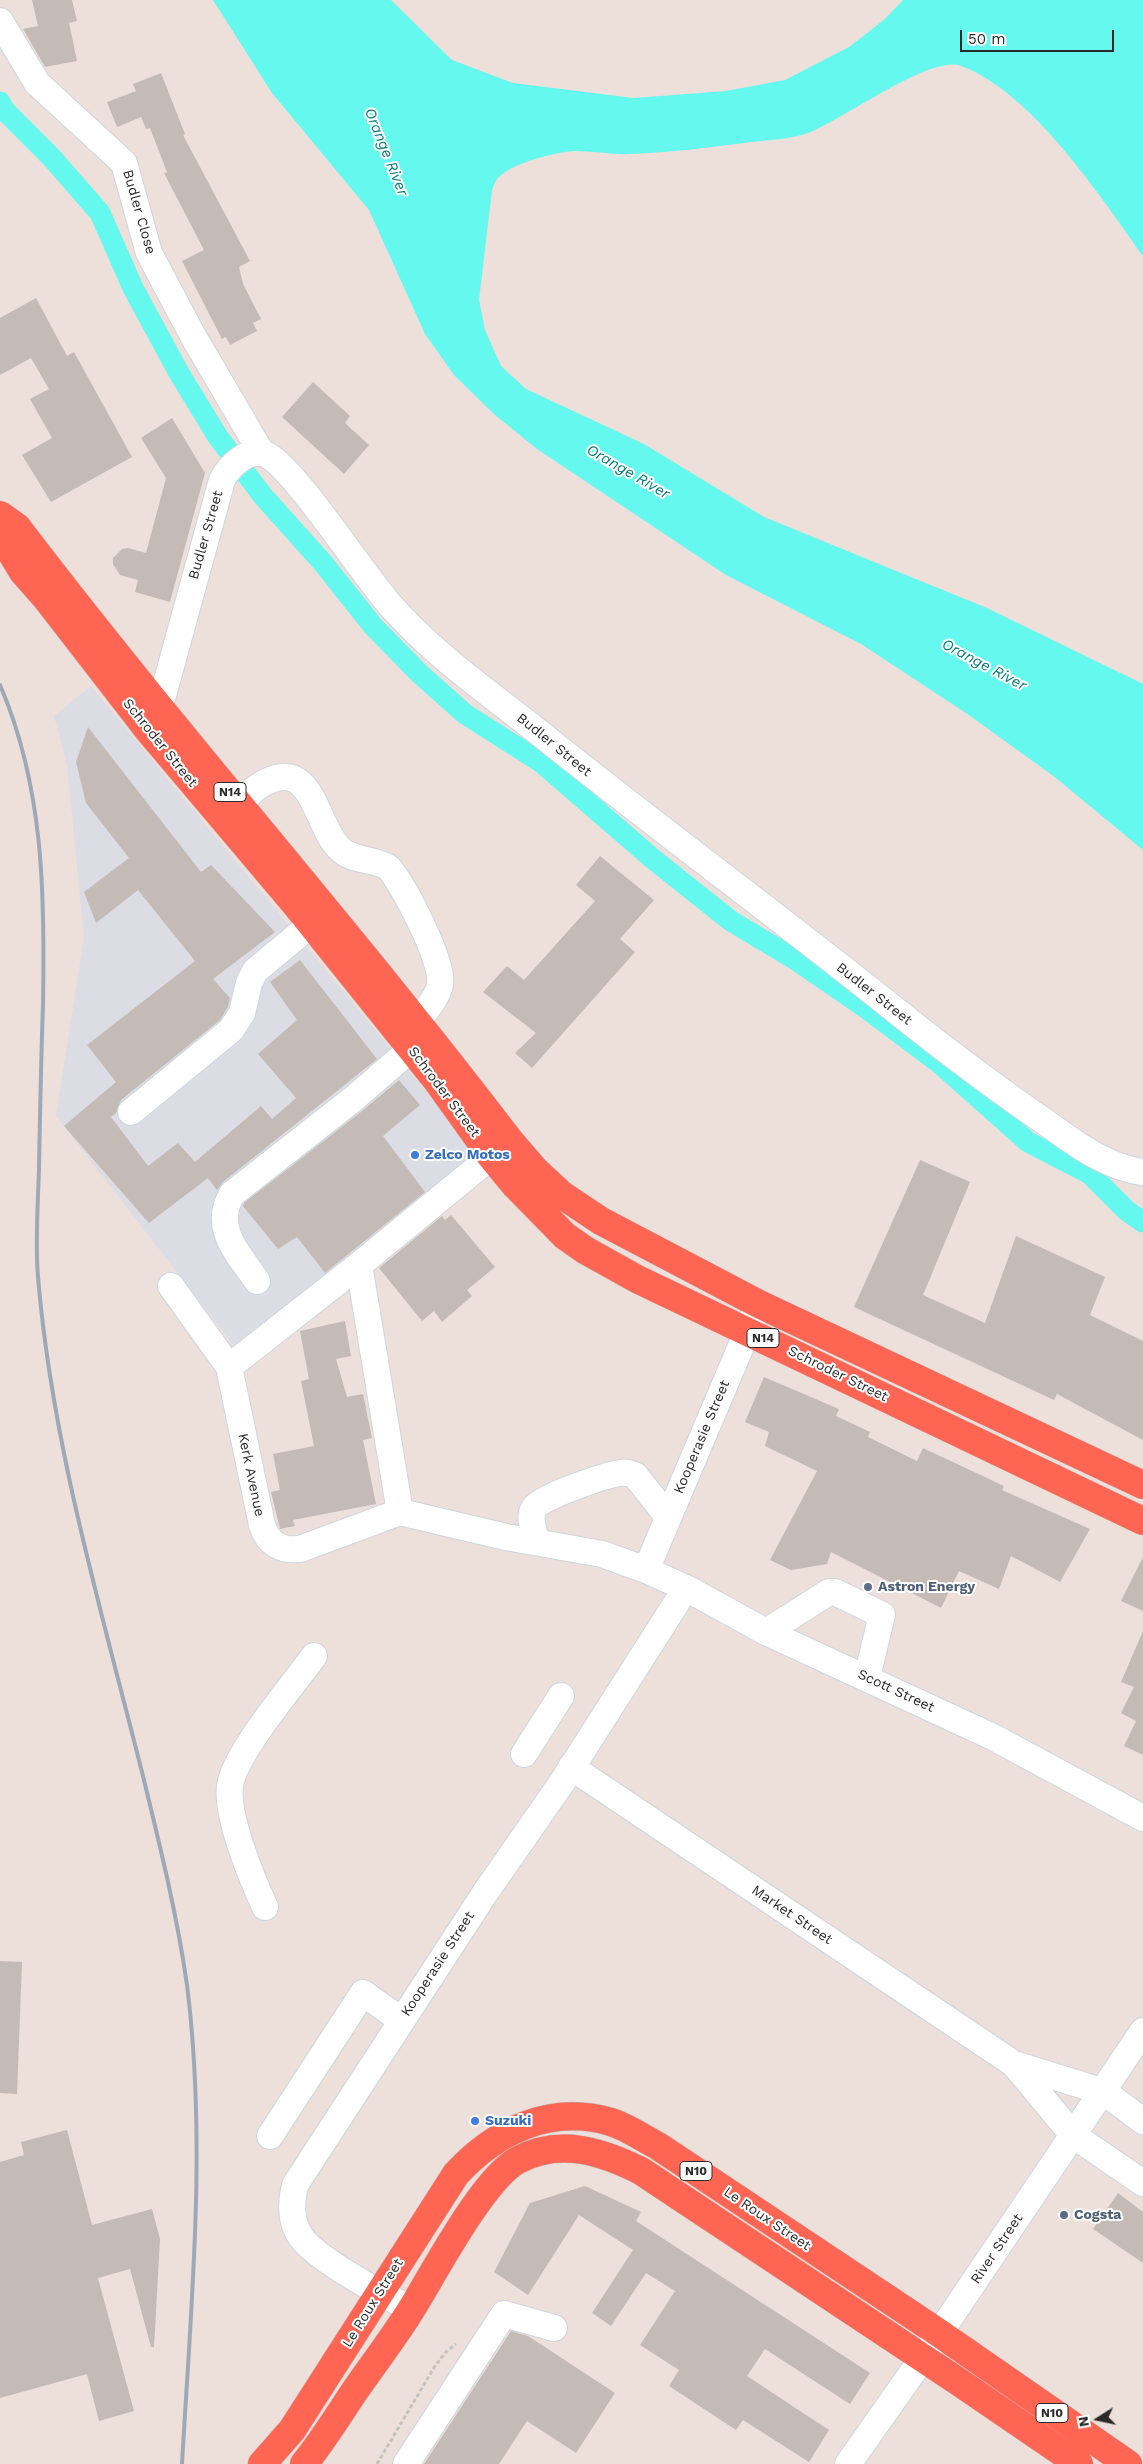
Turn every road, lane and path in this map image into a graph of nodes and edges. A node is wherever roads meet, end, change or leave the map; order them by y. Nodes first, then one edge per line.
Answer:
1 (0, 21) edge
2 (243, 461) junction
3 (0, 515) edge
4 (0, 534) edge
5 (159, 707) junction
6 (149, 731) junction
7 (238, 803) junction
8 (319, 918) junction
9 (414, 1036) junction
10 (131, 1112) dead end
11 (501, 1148) junction
12 (1143, 1172) edge
13 (359, 1265) junction
14 (257, 1280) dead end
15 (171, 1286) dead end
16 (760, 1304) junction
17 (747, 1330) junction
18 (229, 1367) junction
19 (1143, 1485) edge
20 (400, 1512) junction
21 (668, 1517) junction
22 (1143, 1521) edge
23 (537, 1542) junction
24 (646, 1570) junction
25 (686, 1588) junction
26 (766, 1632) junction
27 (314, 1656) dead end
28 (867, 1677) junction
29 (561, 1696) dead end
30 (524, 1754) dead end
31 (571, 1767) junction
32 (1143, 1818) edge
33 (265, 1907) dead end
34 (407, 2011) junction
35 (1143, 2031) edge
36 (1014, 2064) junction
37 (1104, 2092) junction
38 (1143, 2121) edge
39 (1073, 2135) junction
40 (270, 2136) dead end
41 (1143, 2183) edge
42 (380, 2294) junction
43 (412, 2309) junction
44 (554, 2328) dead end
45 (940, 2333) junction
46 (922, 2358) junction
47 (262, 2464) edge
48 (304, 2464) edge
49 (406, 2464) edge
50 (848, 2464) edge
51 (1079, 2464) edge
52 (1128, 2464) edge

1 - 2 street, Budler Close
2 - 5 street, Budler Street
2 - 12 street, Budler Street
3 - 5 highway, Schroder Street / N14
4 - 6 highway, Schroder Street / N14
5 - 6 street, Budler Street
5 - 7 highway, Schroder Street / N14
6 - 8 highway, Schroder Street / N14
7 - 8 highway, Schroder Street / N14
7 - 9 street
8 - 9 highway, Schroder Street / N14
8 - 10 street
9 - 11 highway, Schroder Street / N14
9 - 14 street
11 - 13 street
11 - 16 highway, Schroder Street / N14
11 - 17 highway, Schroder Street / N14
13 - 18 street
13 - 20 street
15 - 18 street, Kerk Avenue
16 - 17 street, Kooperasie Street
16 - 19 highway, Schroder Street / N14
17 - 21 street, Kooperasie Street
17 - 22 highway, Schroder Street / N14
18 - 20 street, Kerk Avenue
20 - 23 street
21 - 23 street
21 - 24 street, Kooperasie Street
23 - 24 street
24 - 25 street, Scott Street
25 - 26 street, Scott Street
25 - 31 street, Kooperasie Street
26 - 28 street, Scott Street
26 - 28 street
27 - 33 street
28 - 32 street, Scott Street
29 - 30 street
31 - 34 street, Kooperasie Street
31 - 36 street, Market Street
34 - 40 street
34 - 42 street, Kooperasie Street
35 - 37 street, River Street
36 - 37 street, Market Street
36 - 39 street, Market Street
37 - 38 street, Market Street
37 - 39 street, River Street
39 - 41 street, Market Street
39 - 45 street, River Street
42 - 43 street, Kooperasie Street
42 - 45 highway, Le Roux Street / N10
42 - 47 highway, Le Roux Street / N10
43 - 46 highway, Le Roux Street / N10
43 - 48 highway, Le Roux Street / N10
44 - 49 street
45 - 46 street, River Street
45 - 52 highway, Le Roux Street / N10
46 - 50 street, River Street
46 - 51 highway, Le Roux Street / N10

